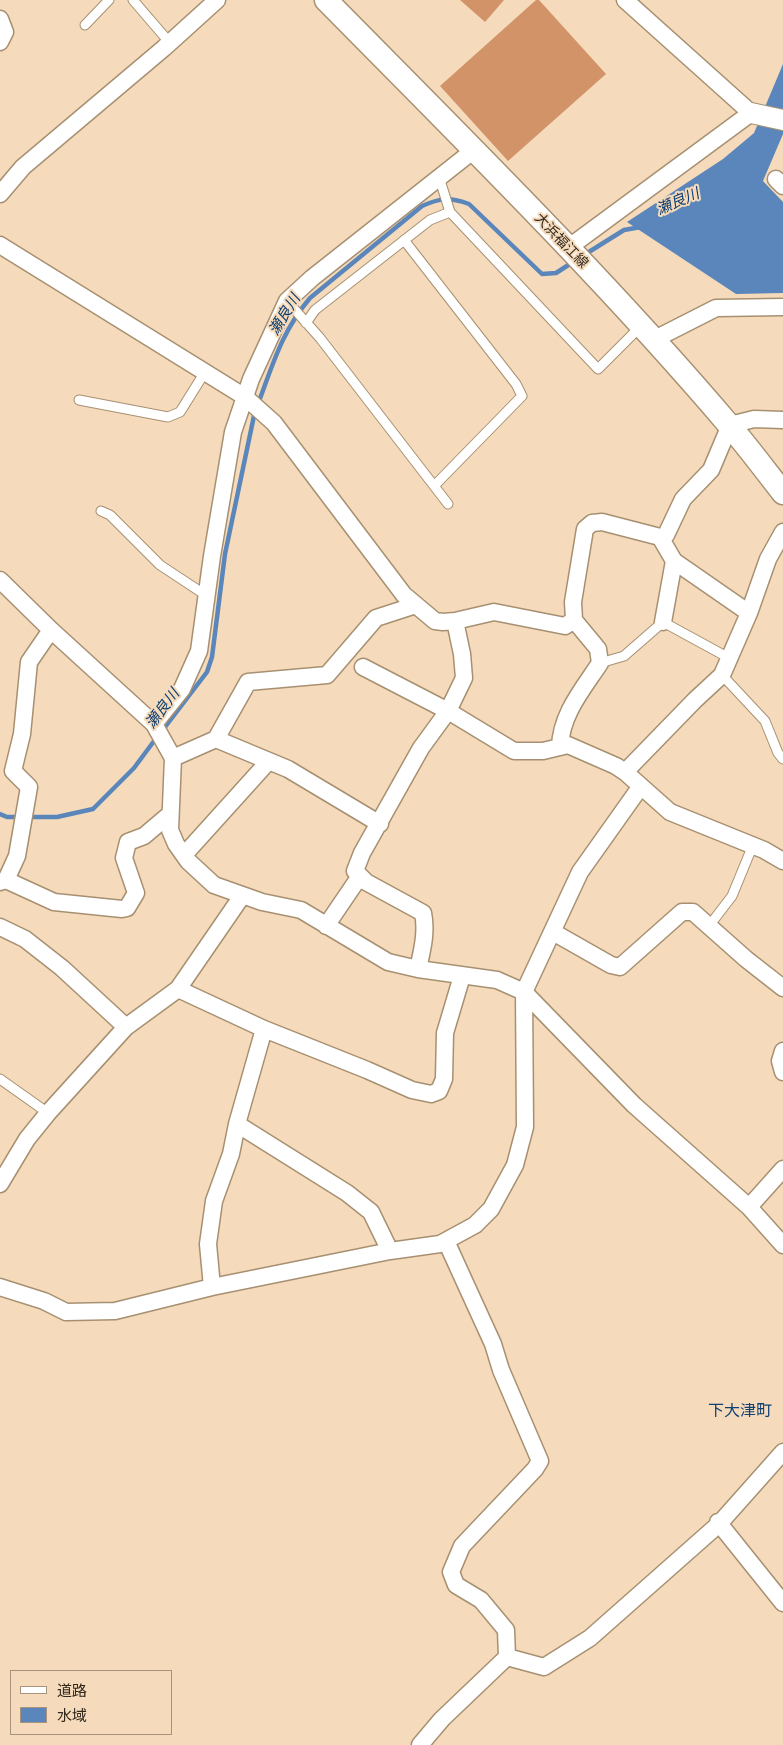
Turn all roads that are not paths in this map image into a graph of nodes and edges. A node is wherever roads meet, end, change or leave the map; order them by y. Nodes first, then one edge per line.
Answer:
1 (109, 0) edge
2 (132, 0) edge
3 (217, 0) edge
4 (326, 0) edge
5 (625, 0) edge
6 (0, 19) edge
7 (85, 25) dead end
8 (0, 42) edge
9 (170, 43) junction
10 (750, 114) junction
11 (783, 120) edge
12 (474, 150) junction
13 (439, 177) junction
14 (0, 194) edge
15 (450, 212) junction
16 (404, 240) junction
17 (0, 245) edge
18 (568, 248) junction
19 (287, 301) junction
20 (783, 307) edge
21 (306, 323) junction
22 (647, 333) junction
23 (205, 372) junction
24 (245, 397) junction
25 (79, 400) dead end
26 (783, 420) edge
27 (730, 426) junction
28 (434, 486) junction
29 (783, 493) edge
30 (448, 504) dead end
31 (102, 511) dead end
32 (783, 532) edge
33 (660, 537) junction
34 (674, 561) junction
35 (0, 580) edge
36 (207, 596) junction
37 (416, 605) junction
38 (749, 613) junction
39 (574, 620) junction
40 (455, 622) junction
41 (663, 622) junction
42 (51, 630) junction
43 (729, 658) junction
44 (600, 662) junction
45 (363, 667) dead end
46 (722, 675) junction
47 (448, 711) junction
48 (154, 724) junction
49 (216, 739) junction
50 (560, 747) junction
51 (173, 758) junction
52 (783, 759) edge
53 (268, 762) junction
54 (625, 772) junction
55 (641, 786) junction
56 (170, 814) junction
57 (380, 824) junction
58 (753, 845) junction
59 (184, 855) junction
60 (783, 861) edge
61 (360, 876) junction
62 (2, 880) edge
63 (242, 896) junction
64 (326, 926) junction
65 (709, 926) junction
66 (0, 927) edge
67 (552, 932) junction
68 (418, 969) junction
69 (462, 976) junction
70 (783, 988) edge
71 (178, 989) junction
72 (524, 992) junction
73 (126, 1027) junction
74 (264, 1029) junction
75 (783, 1050) edge
76 (783, 1072) edge
77 (0, 1079) edge
78 (48, 1113) junction
79 (237, 1124) junction
80 (783, 1169) edge
81 (0, 1184) edge
82 (749, 1208) junction
83 (446, 1241) junction
84 (783, 1244) edge
85 (390, 1251) junction
86 (0, 1287) edge
87 (212, 1287) junction
88 (783, 1452) edge
89 (719, 1523) junction
90 (783, 1603) edge
91 (507, 1657) junction
92 (420, 1745) edge

1 - 7 lane
2 - 9 lane
3 - 9 street
4 - 12 main road, 大浜福江線
5 - 10 street
6 - 8 street
9 - 14 street
10 - 11 street
10 - 18 street
12 - 13 street
12 - 18 main road, 大浜福江線
13 - 15 lane
13 - 19 street
15 - 16 lane
15 - 22 lane
16 - 21 lane
16 - 28 lane
17 - 23 street
18 - 22 main road, 大浜福江線
19 - 21 lane
19 - 24 street
20 - 22 street
21 - 28 lane
22 - 27 main road, 大浜福江線
23 - 24 street
23 - 25 lane
24 - 36 street
24 - 37 street
26 - 27 street
27 - 29 main road, 大浜福江線
27 - 33 street
28 - 30 lane
31 - 36 lane
32 - 38 street
33 - 34 street
33 - 39 street
34 - 38 street
34 - 41 street
35 - 42 street
36 - 48 street
37 - 40 street
37 - 49 street
38 - 43 street
39 - 40 street
39 - 44 street
40 - 47 street
41 - 43 lane
41 - 44 lane
42 - 48 street
42 - 62 street
43 - 46 street
44 - 50 street
45 - 47 street
46 - 52 lane
46 - 54 street
47 - 50 street
47 - 57 street
48 - 51 street
49 - 51 street
49 - 53 street
50 - 54 street
51 - 56 street
53 - 57 street
53 - 59 street
54 - 55 street
55 - 58 street
55 - 67 street
56 - 59 street
56 - 62 street
57 - 61 street
58 - 60 street
58 - 65 lane
59 - 63 street
61 - 64 street
61 - 68 street
63 - 64 street
63 - 71 street
64 - 68 street
65 - 67 street
65 - 70 street
66 - 73 street
67 - 72 street
68 - 69 street
69 - 72 street
69 - 74 street
71 - 73 street
71 - 74 street
72 - 82 street
72 - 83 street
73 - 78 street
74 - 79 street
75 - 76 street
77 - 78 lane
78 - 81 street
79 - 85 street
79 - 87 street
80 - 82 street
82 - 84 street
83 - 85 street
83 - 91 street
85 - 87 street
86 - 87 street
88 - 89 street
89 - 90 street
89 - 91 street
91 - 92 street

